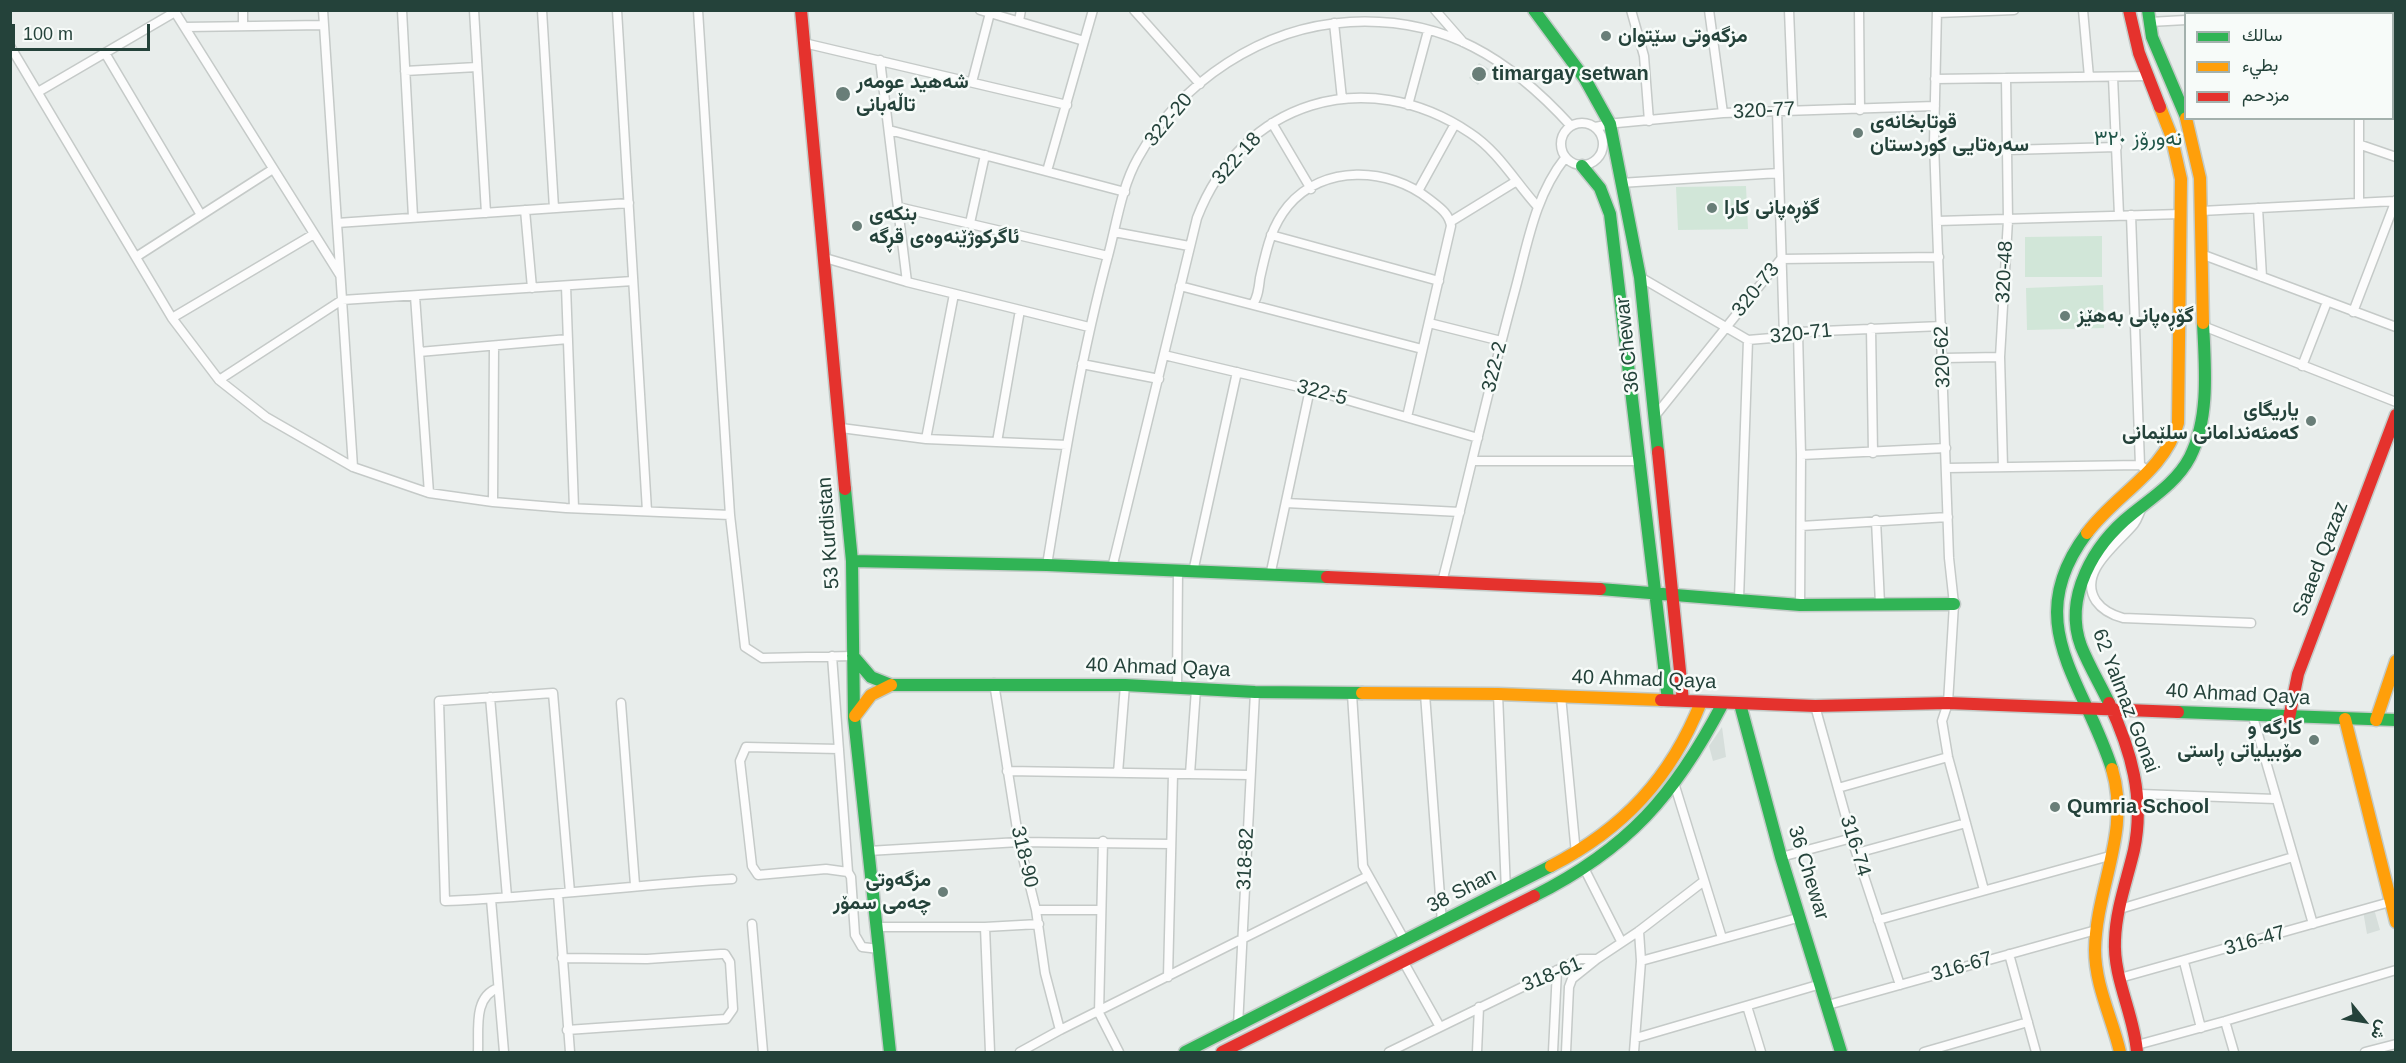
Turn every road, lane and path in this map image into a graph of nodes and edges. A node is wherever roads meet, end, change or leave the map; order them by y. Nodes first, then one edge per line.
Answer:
1 (243, 10) edge
2 (322, 10) edge
3 (402, 10) edge
4 (474, 10) edge
5 (542, 10) edge
6 (617, 10) edge
7 (698, 10) edge
8 (801, 10) edge
9 (980, 10) edge
10 (1021, 10) edge
11 (1093, 10) edge
12 (1134, 10) edge
13 (1436, 10) edge
14 (1631, 10) edge
15 (1709, 10) edge
16 (1789, 10) edge
17 (1859, 10) edge
18 (2014, 10) edge
19 (2083, 10) edge
20 (2129, 10) edge
21 (2360, 10) edge
22 (1538, 12) edge
23 (1937, 12) edge
24 (2355, 12) edge
25 (990, 13) junction
26 (2148, 16) edge
27 (1019, 21) junction
28 (2184, 21) edge
29 (1334, 23) junction
30 (324, 25) junction
31 (243, 26) junction
32 (185, 27) junction
33 (1428, 31) junction
34 (1084, 41) junction
35 (804, 43) junction
36 (1464, 43) junction
37 (10, 46) edge
38 (105, 53) junction
39 (880, 60) junction
40 (477, 67) junction
41 (405, 71) junction
42 (2148, 76) junction
43 (2089, 77) junction
44 (2112, 77) junction
45 (2006, 78) junction
46 (1935, 79) junction
47 (972, 82) junction
48 (1200, 84) junction
49 (38, 92) junction
50 (2177, 97) junction
51 (1342, 99) junction
52 (1067, 105) junction
53 (1408, 105) junction
54 (2160, 105) junction
55 (1935, 106) junction
56 (1777, 110) junction
57 (1793, 110) junction
58 (1860, 110) junction
59 (1723, 113) junction
60 (2184, 113) edge
61 (2187, 120) edge
62 (2359, 120) edge
63 (1649, 121) junction
64 (1272, 123) junction
65 (1455, 124) junction
66 (1610, 124) junction
67 (1570, 126) junction
68 (1595, 127) junction
69 (889, 130) junction
70 (1602, 140) junction
71 (2361, 145) junction
72 (2117, 147) junction
73 (2007, 150) junction
74 (1615, 154) junction
75 (985, 155) junction
76 (2396, 157) edge
77 (1565, 158) junction
78 (1582, 166) junction
79 (273, 169) junction
80 (1047, 171) junction
81 (1779, 173) junction
82 (1515, 182) junction
83 (1620, 183) junction
84 (1311, 189) junction
85 (1418, 191) junction
86 (1125, 192) junction
87 (2395, 200) edge
88 (628, 203) junction
89 (2359, 203) junction
90 (898, 207) junction
91 (1538, 207) junction
92 (554, 208) junction
93 (2258, 208) junction
94 (525, 210) junction
95 (2201, 211) junction
96 (486, 213) junction
97 (2181, 214) junction
98 (201, 215) junction
99 (2119, 215) junction
100 (2131, 215) junction
101 (413, 218) junction
102 (2008, 220) junction
103 (1937, 221) junction
104 (1450, 222) junction
105 (337, 223) junction
106 (970, 224) junction
107 (1114, 232) junction
108 (314, 234) junction
109 (1271, 235) junction
110 (1189, 246) junction
111 (2201, 254) junction
112 (1108, 256) junction
113 (136, 257) junction
114 (1939, 257) junction
115 (825, 258) junction
116 (1781, 259) junction
117 (340, 275) junction
118 (1640, 277) junction
119 (2262, 277) junction
120 (1439, 281) junction
121 (633, 282) junction
122 (907, 282) junction
123 (566, 286) junction
124 (1180, 286) junction
125 (532, 288) junction
126 (954, 294) junction
127 (415, 296) junction
128 (342, 300) junction
129 (2327, 302) junction
130 (1253, 304) junction
131 (1020, 310) junction
132 (2353, 312) junction
133 (172, 318) junction
134 (1429, 323) junction
135 (1942, 326) junction
136 (2203, 326) junction
137 (1089, 327) junction
138 (2396, 327) edge
139 (1726, 328) junction
140 (1871, 328) junction
141 (1798, 332) junction
142 (1784, 337) junction
143 (568, 339) junction
144 (1748, 340) junction
145 (1501, 341) junction
146 (494, 346) junction
147 (1422, 349) junction
148 (419, 352) junction
149 (1164, 355) junction
150 (2001, 357) junction
151 (1944, 358) junction
152 (1082, 364) junction
153 (2302, 366) junction
154 (1238, 372) junction
155 (1159, 379) junction
156 (219, 380) junction
157 (1310, 389) junction
158 (2396, 402) edge
159 (2396, 415) edge
160 (1655, 416) junction
161 (1407, 417) junction
162 (841, 428) junction
163 (1478, 438) junction
164 (926, 439) junction
165 (997, 442) junction
166 (1067, 445) junction
167 (1946, 448) junction
168 (1873, 453) junction
169 (1801, 455) junction
170 (1640, 460) junction
171 (1473, 461) junction
172 (353, 467) junction
173 (2003, 467) junction
174 (1947, 468) junction
175 (2145, 469) junction
176 (429, 493) junction
177 (493, 502) junction
178 (1286, 503) junction
179 (2145, 505) junction
180 (574, 508) junction
181 (647, 511) junction
182 (1461, 512) junction
183 (730, 515) junction
184 (1948, 517) junction
185 (1876, 520) junction
186 (1801, 526) junction
187 (852, 561) junction
188 (1047, 565) junction
189 (1112, 568) junction
190 (1178, 571) junction
191 (1193, 572) junction
192 (1270, 576) junction
193 (1442, 582) junction
194 (1653, 591) junction
195 (1671, 592) junction
196 (1739, 599) junction
197 (1880, 604) junction
198 (1954, 604) junction
199 (1800, 605) junction
200 (2251, 623) dead end
201 (832, 656) junction
202 (853, 656) junction
203 (2396, 661) edge
204 (994, 683) junction
205 (891, 685) junction
206 (1125, 685) junction
207 (1177, 688) junction
208 (1196, 689) junction
209 (1255, 692) junction
210 (1352, 694) junction
211 (1425, 694) junction
212 (1498, 694) junction
213 (1561, 696) junction
214 (490, 698) junction
215 (1668, 700) junction
216 (1683, 701) junction
217 (1701, 702) junction
218 (621, 703) dead end
219 (1723, 703) junction
220 (1740, 704) junction
221 (1948, 704) junction
222 (1815, 706) junction
223 (2088, 707) junction
224 (2109, 708) junction
225 (2253, 717) junction
226 (854, 718) junction
227 (2289, 718) junction
228 (2345, 719) junction
229 (2376, 720) junction
230 (2396, 720) edge
231 (838, 749) junction
232 (1948, 757) junction
233 (1007, 771) junction
234 (1118, 773) junction
235 (1173, 774) junction
236 (1190, 774) junction
237 (1250, 776) junction
238 (1675, 786) junction
239 (1838, 788) junction
240 (2140, 794) junction
241 (2275, 799) junction
242 (1966, 823) junction
243 (1852, 838) junction
244 (1019, 842) junction
245 (1103, 842) junction
246 (1171, 844) junction
247 (868, 851) junction
248 (1857, 853) junction
249 (1576, 854) junction
250 (2113, 855) junction
251 (1781, 857) junction
252 (2293, 857) junction
253 (1584, 868) junction
254 (848, 872) junction
255 (1368, 876) junction
256 (732, 879) dead end
257 (1704, 881) junction
258 (635, 885) junction
259 (1984, 890) junction
260 (1506, 891) junction
261 (570, 892) junction
262 (558, 894) junction
263 (507, 897) junction
264 (491, 899) junction
265 (2390, 902) junction
266 (2120, 909) junction
267 (1036, 910) junction
268 (1101, 910) junction
269 (1801, 917) junction
270 (1878, 920) junction
271 (2396, 922) edge
272 (1442, 923) junction
273 (752, 924) dead end
274 (1039, 924) junction
275 (2313, 924) junction
276 (877, 927) junction
277 (985, 927) junction
278 (2096, 930) junction
279 (1639, 931) junction
280 (1722, 938) junction
281 (1242, 939) junction
282 (1405, 941) junction
283 (1620, 942) junction
284 (879, 949) junction
285 (2009, 954) junction
286 (562, 958) junction
287 (1596, 959) junction
288 (1403, 961) junction
289 (1641, 961) junction
290 (2184, 962) junction
291 (1557, 970) junction
292 (2396, 970) edge
293 (1168, 977) junction
294 (2120, 978) junction
295 (1821, 984) junction
296 (1900, 985) junction
297 (498, 988) junction
298 (1828, 1005) junction
299 (1747, 1006) junction
300 (1479, 1007) junction
301 (1099, 1013) junction
302 (2226, 1021) junction
303 (2028, 1022) junction
304 (1238, 1026) junction
305 (1440, 1027) junction
306 (2201, 1028) junction
307 (567, 1030) junction
308 (1060, 1030) junction
309 (1636, 1038) junction
310 (2396, 1044) edge
311 (2137, 1049) edge
312 (2116, 1052) edge
313 (478, 1053) edge
314 (504, 1053) edge
315 (570, 1053) edge
316 (763, 1053) edge
317 (890, 1053) edge
318 (990, 1053) edge
319 (1020, 1053) edge
320 (1119, 1053) edge
321 (1185, 1053) edge
322 (1222, 1053) edge
323 (1389, 1053) edge
324 (1477, 1053) edge
325 (1554, 1053) edge
326 (1566, 1053) edge
327 (1634, 1053) edge
328 (1761, 1053) edge
329 (1841, 1053) edge
330 (1924, 1053) edge
331 (2036, 1053) edge
332 (2234, 1053) edge
333 (2365, 1053) edge

1 - 31 street
2 - 30 street
3 - 41 street
4 - 40 street
5 - 92 street
6 - 88 street
7 - 183 street
8 - 35 street, 53 Kurdistan
9 - 25 street
10 - 27 street
11 - 34 street
12 - 48 street
13 - 36 street
14 - 63 street
15 - 59 street
16 - 57 street
17 - 58 street
18 - 23 street
19 - 43 street
20 - 42 street, 62 Yalmaz Gonai
21 - 24 street
22 - 66 street, 36 Chewar
23 - 46 street, 320-62
25 - 27 street
25 - 47 street
26 - 28 street
26 - 50 street, 62 Yalmaz Gonai
27 - 34 street
29 - 33 street, 322-20
29 - 48 street, 322-20
29 - 51 street
30 - 31 street
30 - 105 street
31 - 32 street
32 - 38 street
32 - 79 street
33 - 36 street, 322-20
33 - 53 street
34 - 52 street
35 - 39 street
35 - 115 street, 53 Kurdistan
36 - 67 street, 322-20
37 - 49 street
38 - 49 street
38 - 98 street
39 - 47 street
39 - 69 street
40 - 41 street
40 - 96 street
41 - 101 street
42 - 44 street
42 - 54 street, 62 Yalmaz Gonai
43 - 44 street
43 - 45 street
44 - 72 street
45 - 46 street
45 - 73 street, 320-48
46 - 55 street, 320-62
47 - 52 street
48 - 86 street, 322-20
49 - 113 street
50 - 54 street
50 - 60 street, 62 Yalmaz Gonai
51 - 53 street, 322-18
51 - 64 street, 322-18
52 - 80 street
53 - 65 street, 322-18
54 - 97 street, 62 Yalmaz Gonai
55 - 58 street, 320-77
55 - 103 street, 320-62
56 - 57 street, 320-77
56 - 59 street, 320-77
56 - 81 street
57 - 58 street, 320-77
59 - 63 street, 320-77
61 - 95 street, 62 Yalmaz Gonai
62 - 71 street
63 - 66 street, 320-77
64 - 84 street
64 - 110 street, 322-18
65 - 82 street, 322-18
65 - 85 street
66 - 68 street, 320-77
66 - 74 street, 36 Chewar
67 - 68 street
67 - 77 street
68 - 70 street
69 - 75 street
69 - 90 street
70 - 74 street
70 - 78 street
71 - 76 street
71 - 89 street
72 - 73 street
72 - 99 street
73 - 102 street, 320-48
74 - 83 street, 36 Chewar
75 - 80 street
75 - 106 street
77 - 78 street
77 - 91 street, 322-2
78 - 170 street
79 - 98 street
79 - 108 street
80 - 86 street
81 - 83 street
81 - 116 street
82 - 91 street, 322-18
82 - 104 street
83 - 118 street, 36 Chewar
84 - 85 street
84 - 109 street
85 - 104 street
86 - 107 street, 322-20
87 - 89 street
87 - 132 street
88 - 92 street
88 - 121 street
89 - 93 street
90 - 106 street
90 - 122 street
91 - 145 street, 322-2
92 - 94 street
93 - 95 street
93 - 119 street
94 - 96 street
94 - 125 street
95 - 111 street, 62 Yalmaz Gonai
96 - 101 street
97 - 100 street
97 - 175 street, 62 Yalmaz Gonai
98 - 113 street
99 - 100 street
99 - 102 street
100 - 175 street
101 - 105 street
102 - 103 street
102 - 150 street, 320-48
103 - 114 street, 320-62
104 - 120 street
105 - 117 street
106 - 112 street
107 - 110 street
107 - 112 street, 322-20
108 - 117 street
108 - 133 street
109 - 120 street
109 - 130 street
110 - 124 street, 322-18
111 - 119 street
111 - 136 street, 62 Yalmaz Gonai
112 - 137 street, 322-20
113 - 133 street
114 - 116 street, 320-73
114 - 135 street, 320-62
115 - 122 street
115 - 162 street, 53 Kurdistan
116 - 139 street, 320-73
116 - 142 street
117 - 128 street
118 - 139 street, 320-71
118 - 160 street, 36 Chewar
119 - 129 street
120 - 134 street
121 - 123 street
121 - 181 street
122 - 126 street
123 - 125 street
123 - 143 street
124 - 130 street
124 - 149 street, 322-18
125 - 127 street
126 - 131 street
126 - 164 street
127 - 128 street
127 - 148 street
128 - 156 street
128 - 172 street
129 - 132 street
129 - 153 street
130 - 147 street
131 - 137 street
131 - 165 street
132 - 138 street
133 - 156 street
134 - 145 street
134 - 147 street
135 - 140 street, 320-71
135 - 151 street, 320-62
136 - 153 street
136 - 179 street, 62 Yalmaz Gonai
137 - 152 street, 322-20
139 - 144 street, 320-71
139 - 160 street, 320-73
140 - 141 street, 320-71
140 - 168 street
141 - 142 street, 320-71
141 - 169 street
142 - 144 street, 320-71
143 - 146 street
143 - 180 street
144 - 196 street
145 - 163 street, 322-2
146 - 148 street
146 - 177 street
147 - 161 street
148 - 176 street
149 - 154 street, 322-5
149 - 155 street, 322-18
150 - 151 street
150 - 173 street, 320-48
151 - 167 street, 320-62
152 - 155 street
152 - 166 street, 322-20
153 - 158 street
154 - 157 street, 322-5
154 - 191 street
155 - 189 street, 322-18
156 - 172 street
157 - 161 street, 322-5
157 - 178 street
159 - 227 street, Saaed Qazaz
160 - 195 street, 36 Chewar
161 - 163 street, 322-5
162 - 164 street
162 - 187 street, 53 Kurdistan
163 - 171 street, 322-2
164 - 165 street
165 - 166 street
166 - 188 street, 322-20
167 - 168 street
167 - 174 street, 320-62
168 - 169 street
169 - 186 street
170 - 171 street
170 - 194 street
171 - 182 street, 322-2
172 - 176 street
173 - 174 street
173 - 175 street
174 - 184 street, 320-62
175 - 223 street, 62 Yalmaz Gonai
176 - 177 street
177 - 180 street
178 - 182 street
178 - 192 street
179 - 200 street
179 - 224 street, 62 Yalmaz Gonai
180 - 181 street
181 - 183 street
182 - 193 street, 322-2
183 - 201 street
184 - 185 street
184 - 198 street, 320-62
185 - 186 street
185 - 197 street
186 - 199 street
187 - 188 street
187 - 202 street, 53 Kurdistan
188 - 189 street
189 - 190 street
190 - 191 street
190 - 207 street
191 - 192 street
192 - 193 street
193 - 194 street
194 - 195 street
194 - 215 street
195 - 196 street
195 - 216 street, 36 Chewar
196 - 199 street
197 - 198 street
197 - 199 street
198 - 221 street, 320-62
201 - 202 street
201 - 231 street
202 - 205 street, 40 Ahmad Qaya
202 - 226 street, 53 Kurdistan
203 - 229 street
204 - 205 street, 40 Ahmad Qaya
204 - 206 street, 40 Ahmad Qaya
204 - 233 street, 318-90
205 - 226 street
206 - 207 street, 40 Ahmad Qaya
206 - 234 street
207 - 208 street, 40 Ahmad Qaya
208 - 209 street, 40 Ahmad Qaya
208 - 236 street
209 - 210 street, 40 Ahmad Qaya
209 - 237 street, 318-82
210 - 211 street, 40 Ahmad Qaya
210 - 255 street
211 - 212 street, 40 Ahmad Qaya
211 - 272 street
212 - 213 street, 40 Ahmad Qaya
212 - 260 street
213 - 215 street, 40 Ahmad Qaya
213 - 249 street
214 - 261 street
214 - 263 street
214 - 264 street
215 - 216 street, 40 Ahmad Qaya
216 - 217 street, 40 Ahmad Qaya
217 - 219 street, 40 Ahmad Qaya
217 - 249 street, 38 Shan
218 - 258 street
219 - 220 street, 40 Ahmad Qaya
219 - 238 street, 38 Shan
220 - 222 street, 40 Ahmad Qaya
220 - 251 street, 36 Chewar
221 - 222 street, 40 Ahmad Qaya
221 - 223 street, 40 Ahmad Qaya
221 - 232 street, 320-62
222 - 239 street, 316-74
223 - 224 street, 40 Ahmad Qaya
223 - 250 street, 62 Yalmaz Gonai
224 - 225 street, 40 Ahmad Qaya
224 - 240 street, 62 Yalmaz Gonai
225 - 227 street, 40 Ahmad Qaya
225 - 241 street
226 - 247 street, 53 Kurdistan
227 - 228 street, 40 Ahmad Qaya
228 - 229 street, 40 Ahmad Qaya
228 - 265 street
229 - 230 street, 40 Ahmad Qaya
231 - 254 street
231 - 254 street
232 - 239 street
232 - 242 street, 320-62
233 - 234 street
233 - 244 street, 318-90
234 - 235 street
235 - 236 street
235 - 246 street
236 - 237 street
237 - 281 street, 318-82
238 - 253 street, 38 Shan
238 - 257 street
239 - 243 street, 316-74
240 - 241 street
240 - 266 street, 62 Yalmaz Gonai
241 - 252 street
242 - 248 street
242 - 259 street, 320-62
243 - 248 street, 316-74
243 - 251 street
244 - 245 street
244 - 247 street
244 - 267 street, 318-90
245 - 246 street
245 - 268 street
246 - 293 street
247 - 276 street, 53 Kurdistan
248 - 270 street, 316-74
249 - 260 street, 38 Shan
250 - 259 street
250 - 278 street, 62 Yalmaz Gonai
251 - 269 street, 36 Chewar
252 - 266 street
252 - 275 street
253 - 283 street
253 - 288 street, 38 Shan
254 - 284 street
255 - 281 street
255 - 282 street
256 - 258 street
257 - 279 street, 318-61
257 - 280 street
258 - 261 street
259 - 270 street
260 - 272 street, 38 Shan
261 - 262 street
262 - 263 street
262 - 286 street
263 - 264 street
264 - 297 street
265 - 271 street
265 - 275 street, 316-47
266 - 294 street, 62 Yalmaz Gonai
267 - 268 street
267 - 274 street, 318-90
268 - 301 street
269 - 280 street
269 - 295 street, 36 Chewar
270 - 296 street, 316-74
272 - 282 street, 38 Shan
273 - 316 street
274 - 277 street
274 - 308 street, 318-90
275 - 290 street, 316-47
276 - 277 street
276 - 284 street, 53 Kurdistan
277 - 318 street
278 - 285 street, 316-67
278 - 312 street, 62 Yalmaz Gonai
279 - 283 street, 318-61
279 - 289 street
280 - 289 street
281 - 293 street
281 - 304 street, 318-82
282 - 288 street
282 - 304 street, 38 Shan
283 - 287 street, 318-61
284 - 317 street, 53 Kurdistan
285 - 296 street, 316-67
285 - 303 street
286 - 307 street
286 - 307 street
287 - 291 street, 318-61
287 - 326 street
288 - 305 street
288 - 322 street, 38 Shan
289 - 309 street
290 - 294 street, 316-47
290 - 306 street
291 - 300 street, 318-61
291 - 325 street
292 - 302 street
293 - 301 street
294 - 311 street, 62 Yalmaz Gonai
295 - 298 street, 36 Chewar
295 - 299 street
296 - 298 street, 316-67
297 - 313 street
297 - 314 street
298 - 329 street, 36 Chewar
299 - 309 street
299 - 328 street
300 - 305 street, 318-61
300 - 324 street
301 - 308 street
301 - 320 street
302 - 306 street
302 - 332 street
303 - 330 street
303 - 331 street
304 - 321 street, 38 Shan
305 - 323 street, 318-61
306 - 311 street
307 - 315 street
308 - 319 street
309 - 327 street
310 - 333 street

